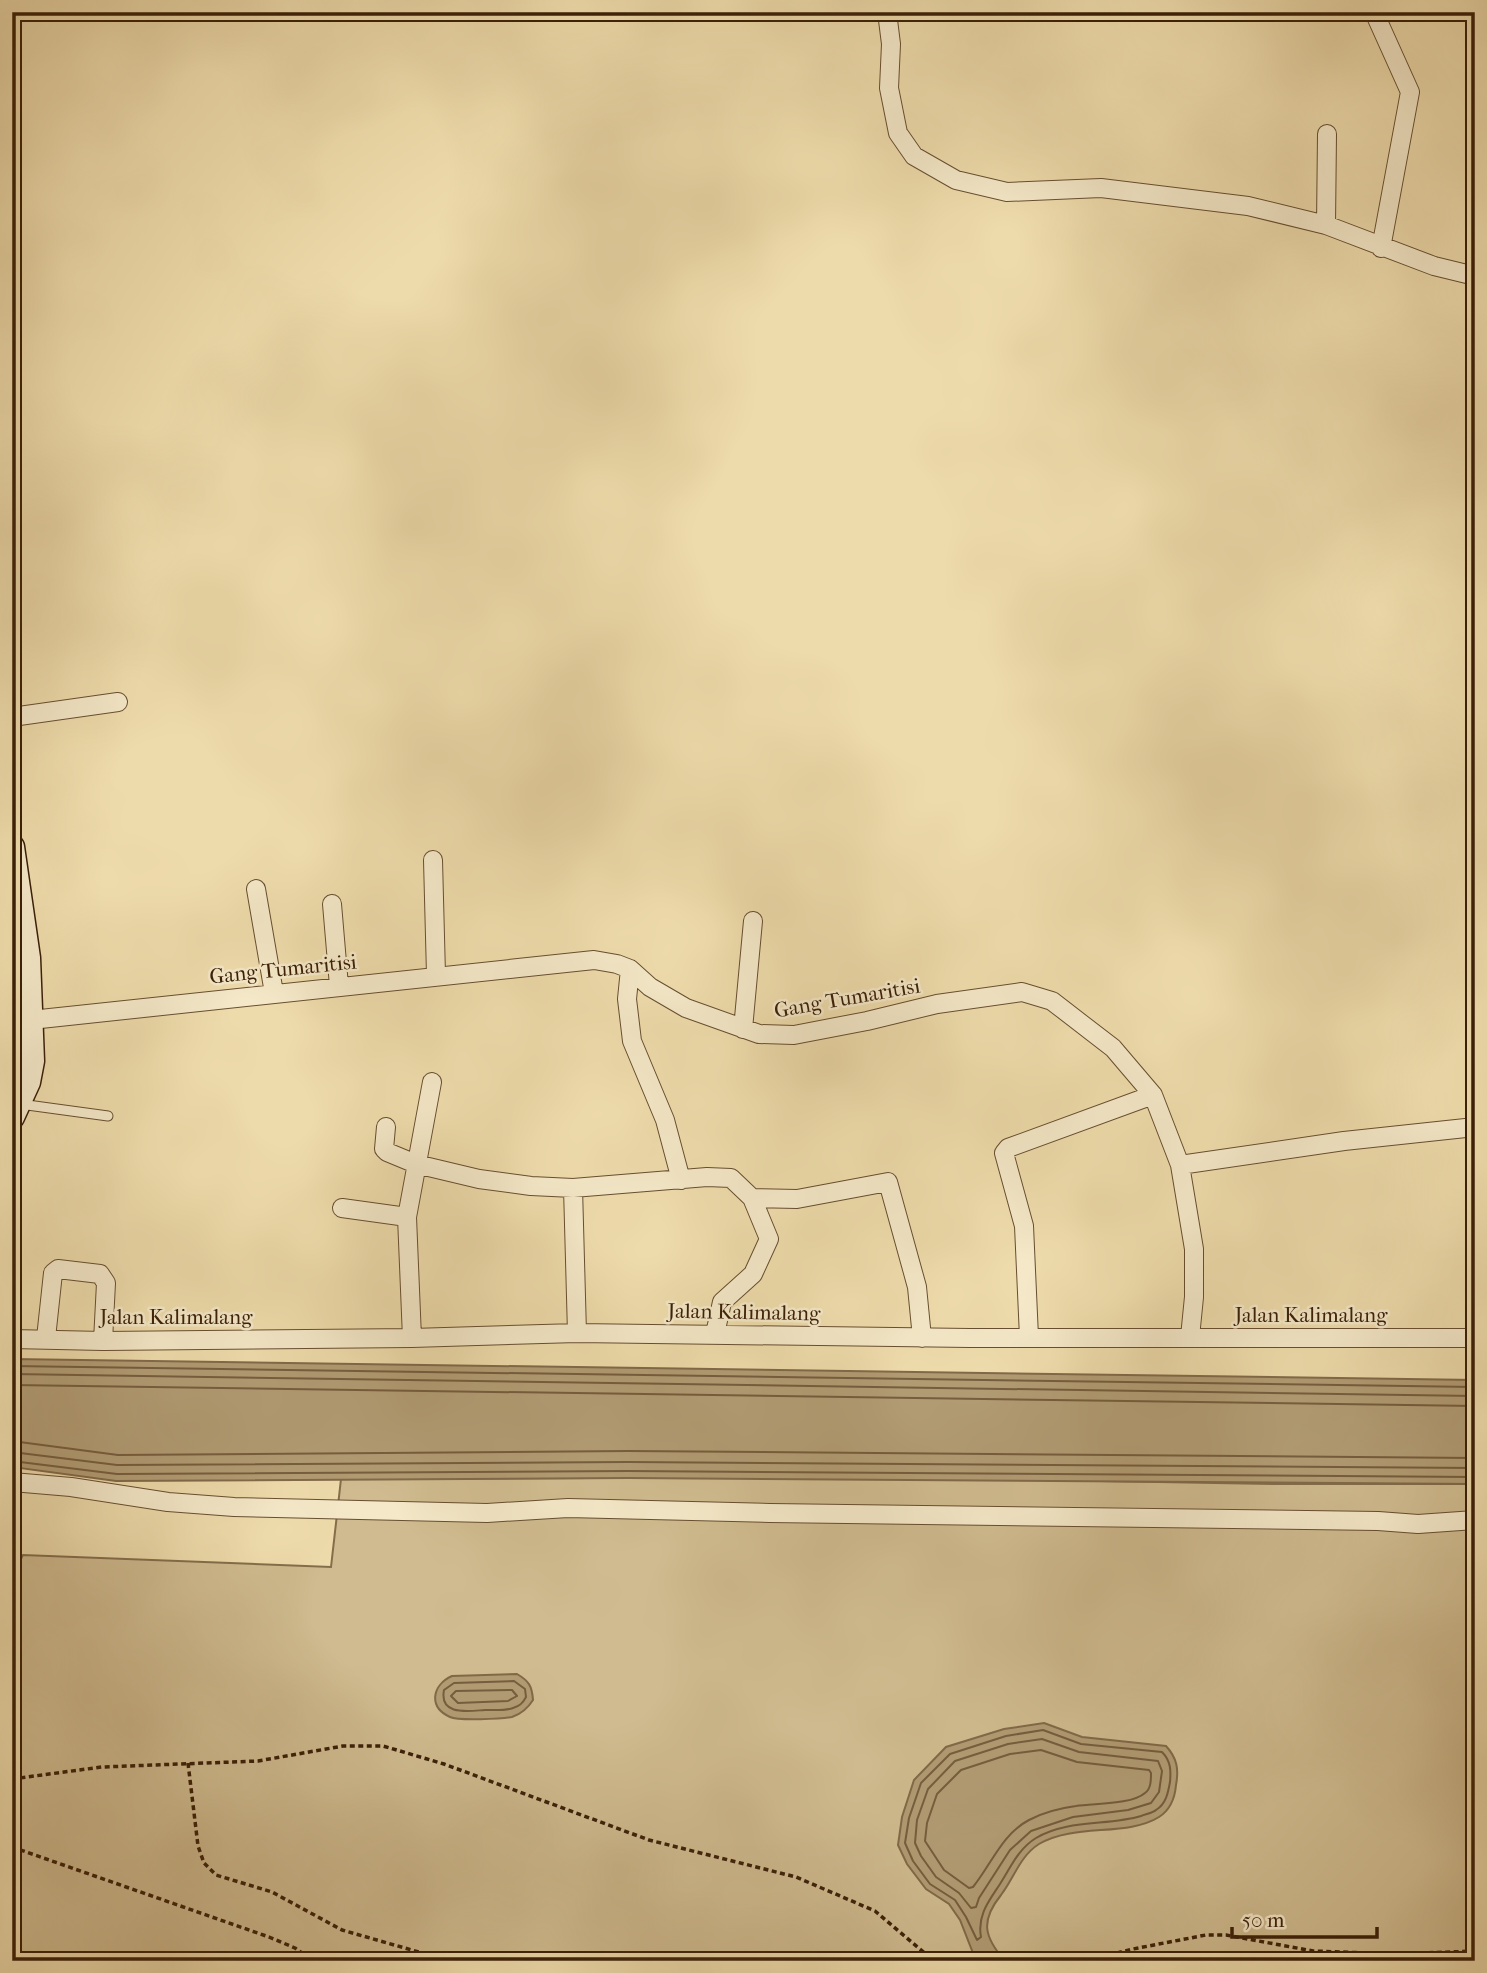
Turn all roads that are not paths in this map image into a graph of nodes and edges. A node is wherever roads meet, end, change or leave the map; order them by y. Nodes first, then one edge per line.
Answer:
1 (887, 12) edge
2 (1374, 12) edge
3 (1327, 135) dead end
4 (1326, 225) junction
5 (1381, 248) junction
6 (1475, 276) edge
7 (118, 702) dead end
8 (12, 718) edge
9 (12, 847) edge
10 (433, 860) dead end
11 (256, 889) dead end
12 (332, 904) dead end
13 (752, 921) dead end
14 (630, 969) junction
15 (436, 975) junction
16 (339, 986) junction
17 (274, 993) junction
18 (31, 1020) junction
19 (743, 1029) junction
20 (22, 1060) edge
21 (432, 1082) dead end
22 (1153, 1095) junction
23 (15, 1110) edge
24 (108, 1116) dead end
25 (386, 1126) dead end
26 (1475, 1127) edge
27 (416, 1164) junction
28 (1180, 1165) junction
29 (681, 1180) junction
30 (573, 1188) junction
31 (752, 1198) junction
32 (342, 1208) dead end
33 (407, 1217) junction
34 (577, 1333) junction
35 (715, 1334) junction
36 (1029, 1337) junction
37 (1190, 1337) junction
38 (46, 1338) junction
39 (412, 1338) junction
40 (922, 1338) junction
41 (1475, 1338) edge
42 (12, 1339) edge
43 (103, 1340) junction
44 (12, 1482) edge
45 (1475, 1520) edge

1 - 4 street
2 - 5 street
3 - 4 street
4 - 5 street
5 - 6 street
7 - 8 street
9 - 18 main road
10 - 15 street
11 - 17 street
12 - 16 street
13 - 19 street
14 - 15 street, Gang Tumaritisi
14 - 19 street, Gang Tumaritisi
14 - 29 street
15 - 16 street, Gang Tumaritisi
16 - 17 street, Gang Tumaritisi
17 - 18 street, Gang Tumaritisi
18 - 20 main road
19 - 22 street, Gang Tumaritisi
20 - 23 main road
21 - 27 street
22 - 28 street, Gang Tumaritisi
22 - 36 street
23 - 24 lane
25 - 27 street
26 - 28 street
27 - 30 street
27 - 33 street
28 - 37 street, Gang Tumaritisi
29 - 30 street
29 - 31 street
30 - 34 street
31 - 35 street
31 - 40 street
32 - 33 street
33 - 39 street
34 - 35 street, Jalan Kalimalang
34 - 39 street, Jalan Kalimalang
35 - 40 street, Jalan Kalimalang
36 - 37 street, Jalan Kalimalang
36 - 40 street, Jalan Kalimalang
37 - 41 street, Jalan Kalimalang
38 - 42 street, Jalan Kalimalang
38 - 43 street, Jalan Kalimalang
38 - 43 street
39 - 43 street, Jalan Kalimalang
44 - 45 street

